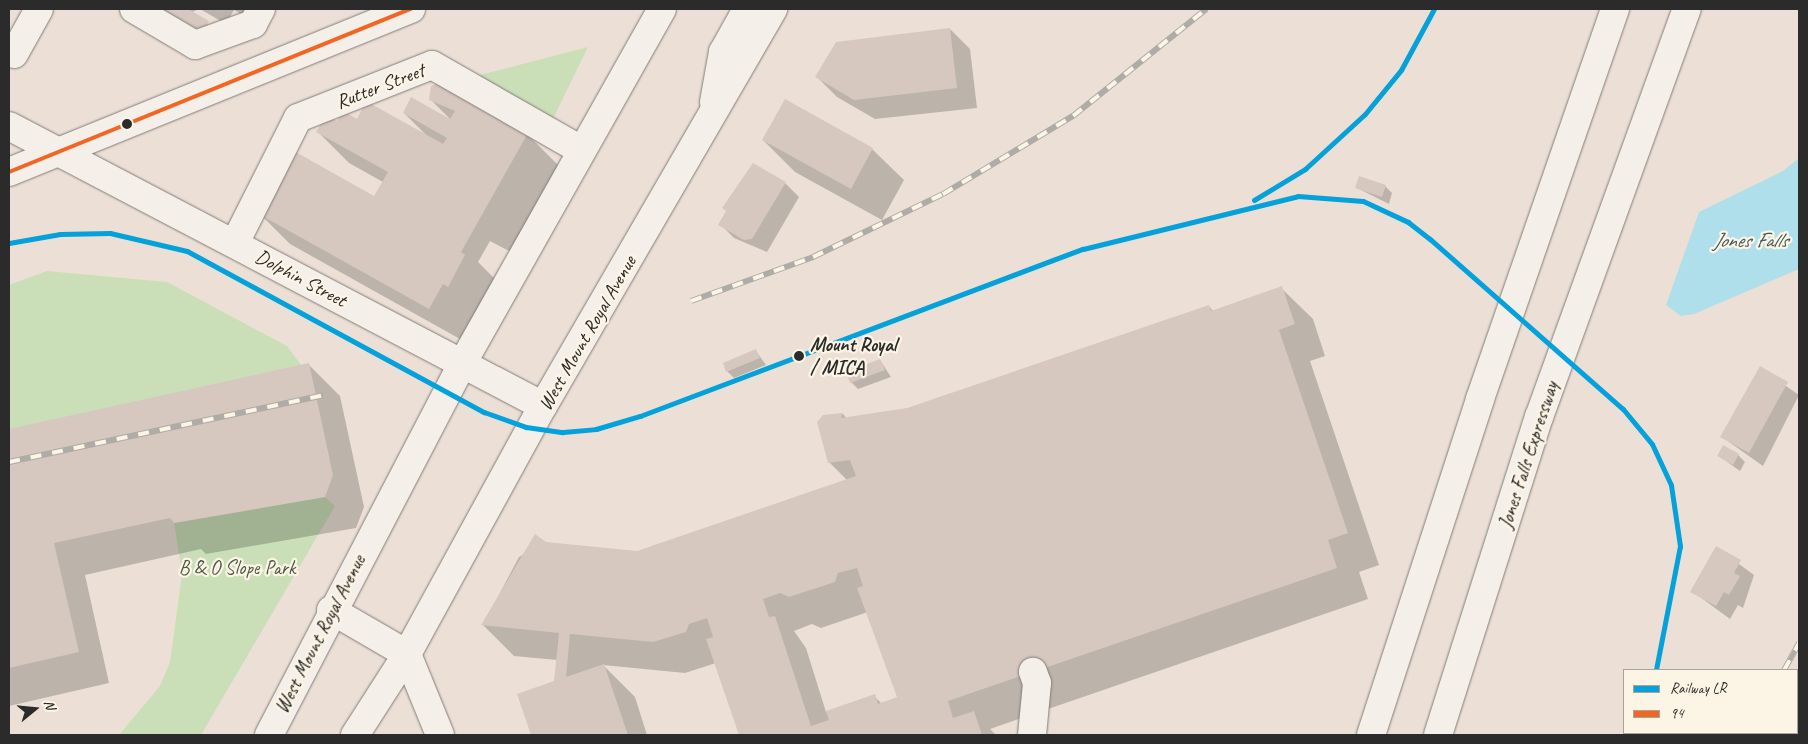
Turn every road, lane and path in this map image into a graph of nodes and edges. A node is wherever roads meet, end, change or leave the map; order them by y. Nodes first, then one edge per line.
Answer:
1 (39, 9) edge
2 (134, 9) edge
3 (261, 9) edge
4 (411, 9) edge
5 (662, 9) edge
6 (747, 9) edge
7 (773, 9) edge
8 (1615, 9) edge
9 (1686, 9) edge
10 (14, 54) dead end
11 (713, 118) junction
12 (9, 126) edge
13 (581, 150) junction
14 (58, 151) junction
15 (9, 172) edge
16 (235, 243) junction
17 (462, 364) junction
18 (543, 406) junction
19 (1439, 521) junction
20 (1502, 532) junction
21 (331, 610) junction
22 (407, 654) junction
23 (1033, 672) dead end
24 (269, 735) edge
25 (355, 735) edge
26 (440, 735) edge
27 (1032, 735) edge
28 (1350, 735) edge
29 (1371, 735) edge
30 (1438, 735) edge
31 (1458, 735) edge

1 - 10 main road
2 - 3 main road
4 - 14 main road
5 - 13 main road, West Mount Royal Avenue
6 - 11 main road
7 - 11 main road, West Mount Royal Avenue
8 - 19 main road
9 - 20 main road, Jones Falls Expressway
11 - 18 main road, West Mount Royal Avenue
12 - 14 main road, Dolphin Street
13 - 16 main road, Rutter Street
13 - 17 main road, West Mount Royal Avenue
14 - 15 main road
14 - 16 main road, Dolphin Street
16 - 17 main road, Dolphin Street
17 - 18 main road, Dolphin Street
17 - 21 main road, West Mount Royal Avenue
18 - 22 main road, West Mount Royal Avenue
19 - 28 main road
19 - 29 main road
20 - 30 main road, Jones Falls Expressway
20 - 31 main road
21 - 22 main road
21 - 24 main road, West Mount Royal Avenue
22 - 25 main road, West Mount Royal Avenue
22 - 26 main road
23 - 27 main road

